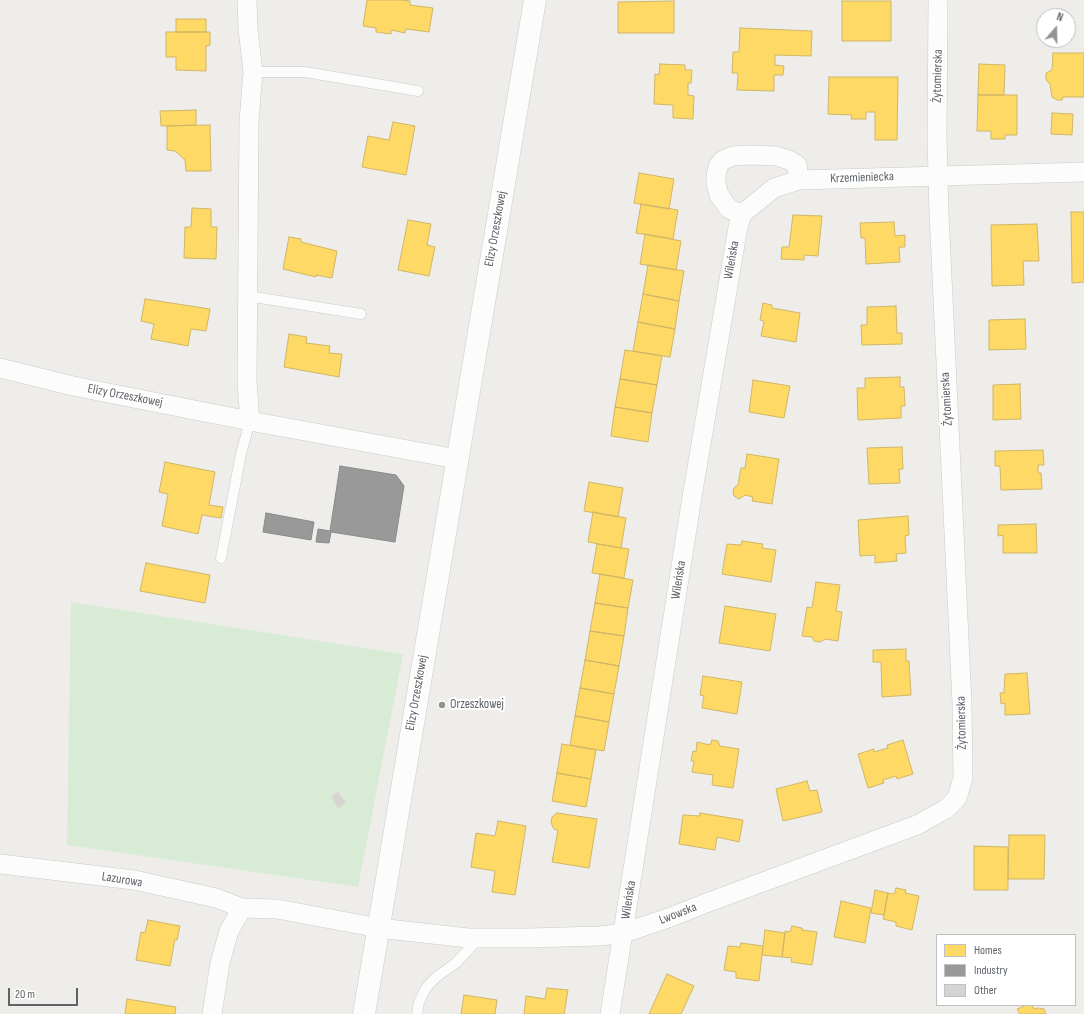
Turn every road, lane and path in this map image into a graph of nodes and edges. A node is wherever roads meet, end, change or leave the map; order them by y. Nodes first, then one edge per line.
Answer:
1 (248, 0) edge
2 (535, 0) edge
3 (938, 0) edge
4 (253, 72) junction
5 (418, 91) dead end
6 (1084, 172) edge
7 (938, 176) junction
8 (799, 180) junction
9 (742, 214) junction
10 (248, 296) junction
11 (361, 314) dead end
12 (0, 368) edge
13 (250, 421) junction
14 (457, 459) junction
15 (221, 558) dead end
16 (957, 798) joint
17 (0, 864) edge
18 (242, 908) junction
19 (379, 928) junction
20 (624, 932) junction
21 (479, 938) junction
22 (212, 1014) edge
23 (364, 1014) edge
24 (417, 1014) edge
25 (610, 1014) edge

1 - 4 street
2 - 14 street, Elizy Orzeszkowej
3 - 7 street, Żytomierska
4 - 5 lane
4 - 10 street
6 - 7 street, Krzemieniecka
7 - 8 street, Krzemieniecka
7 - 16 street, Żytomierska
8 - 9 street
8 - 9 street
9 - 20 street, Wileńska
10 - 11 lane
10 - 13 street
12 - 13 street, Elizy Orzeszkowej
13 - 14 street, Elizy Orzeszkowej
13 - 15 lane
14 - 19 street, Elizy Orzeszkowej
16 - 20 street, Lwowska
17 - 18 street, Lazurowa
18 - 19 street
18 - 22 street
19 - 21 street, Lwowska
19 - 23 street, Elizy Orzeszkowej
20 - 21 street, Lwowska
20 - 25 street, Wileńska
21 - 24 lane

